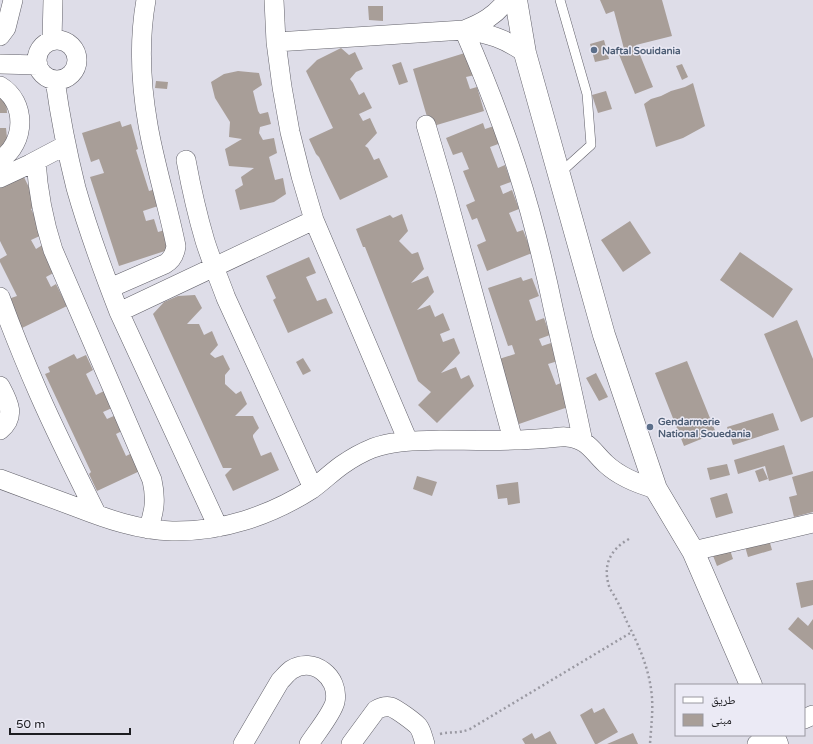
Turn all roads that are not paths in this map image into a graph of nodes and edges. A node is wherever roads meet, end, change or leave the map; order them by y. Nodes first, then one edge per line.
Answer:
1 (13, 0) edge
2 (53, 0) edge
3 (146, 0) edge
4 (274, 0) edge
5 (508, 0) edge
6 (516, 0) edge
7 (560, 0) edge
8 (464, 30) junction
9 (0, 36) edge
10 (52, 40) junction
11 (276, 42) junction
12 (525, 53) junction
13 (0, 64) edge
14 (38, 65) junction
15 (55, 80) junction
16 (0, 86) edge
17 (426, 125) dead end
18 (66, 145) junction
19 (0, 160) edge
20 (186, 160) dead end
21 (36, 161) junction
22 (558, 174) junction
23 (0, 178) edge
24 (314, 220) junction
25 (214, 267) junction
26 (110, 288) junction
27 (0, 297) edge
28 (119, 312) junction
29 (0, 386) edge
30 (0, 430) edge
31 (513, 440) junction
32 (408, 441) junction
33 (583, 442) junction
34 (0, 479) edge
35 (313, 488) junction
36 (656, 489) junction
37 (97, 515) junction
38 (813, 523) edge
39 (218, 527) junction
40 (148, 529) junction
41 (693, 551) junction
42 (751, 684) edge
43 (770, 736) edge
44 (242, 744) edge
45 (308, 744) edge
46 (351, 744) edge
47 (425, 744) edge
48 (757, 744) edge

1 - 9 street
2 - 10 street
3 - 26 street
4 - 11 street
5 - 8 street
6 - 12 main road
7 - 22 lane
8 - 11 street
8 - 12 street
8 - 33 street
10 - 14 street
10 - 15 street
11 - 24 street
12 - 22 main road
13 - 14 street
14 - 15 street
15 - 18 street
16 - 19 street
17 - 31 street
18 - 21 street
18 - 26 street
20 - 25 street
21 - 23 street
21 - 40 street
22 - 36 main road
24 - 25 street
24 - 32 street
25 - 28 street
25 - 35 street
26 - 28 street
27 - 37 street
28 - 39 street
29 - 30 street
31 - 32 street
31 - 33 street
32 - 35 street
33 - 36 street
34 - 37 street
35 - 39 street
36 - 41 main road
37 - 40 street
38 - 41 street
39 - 40 street
41 - 42 main road
43 - 48 street
44 - 45 street
46 - 47 street

